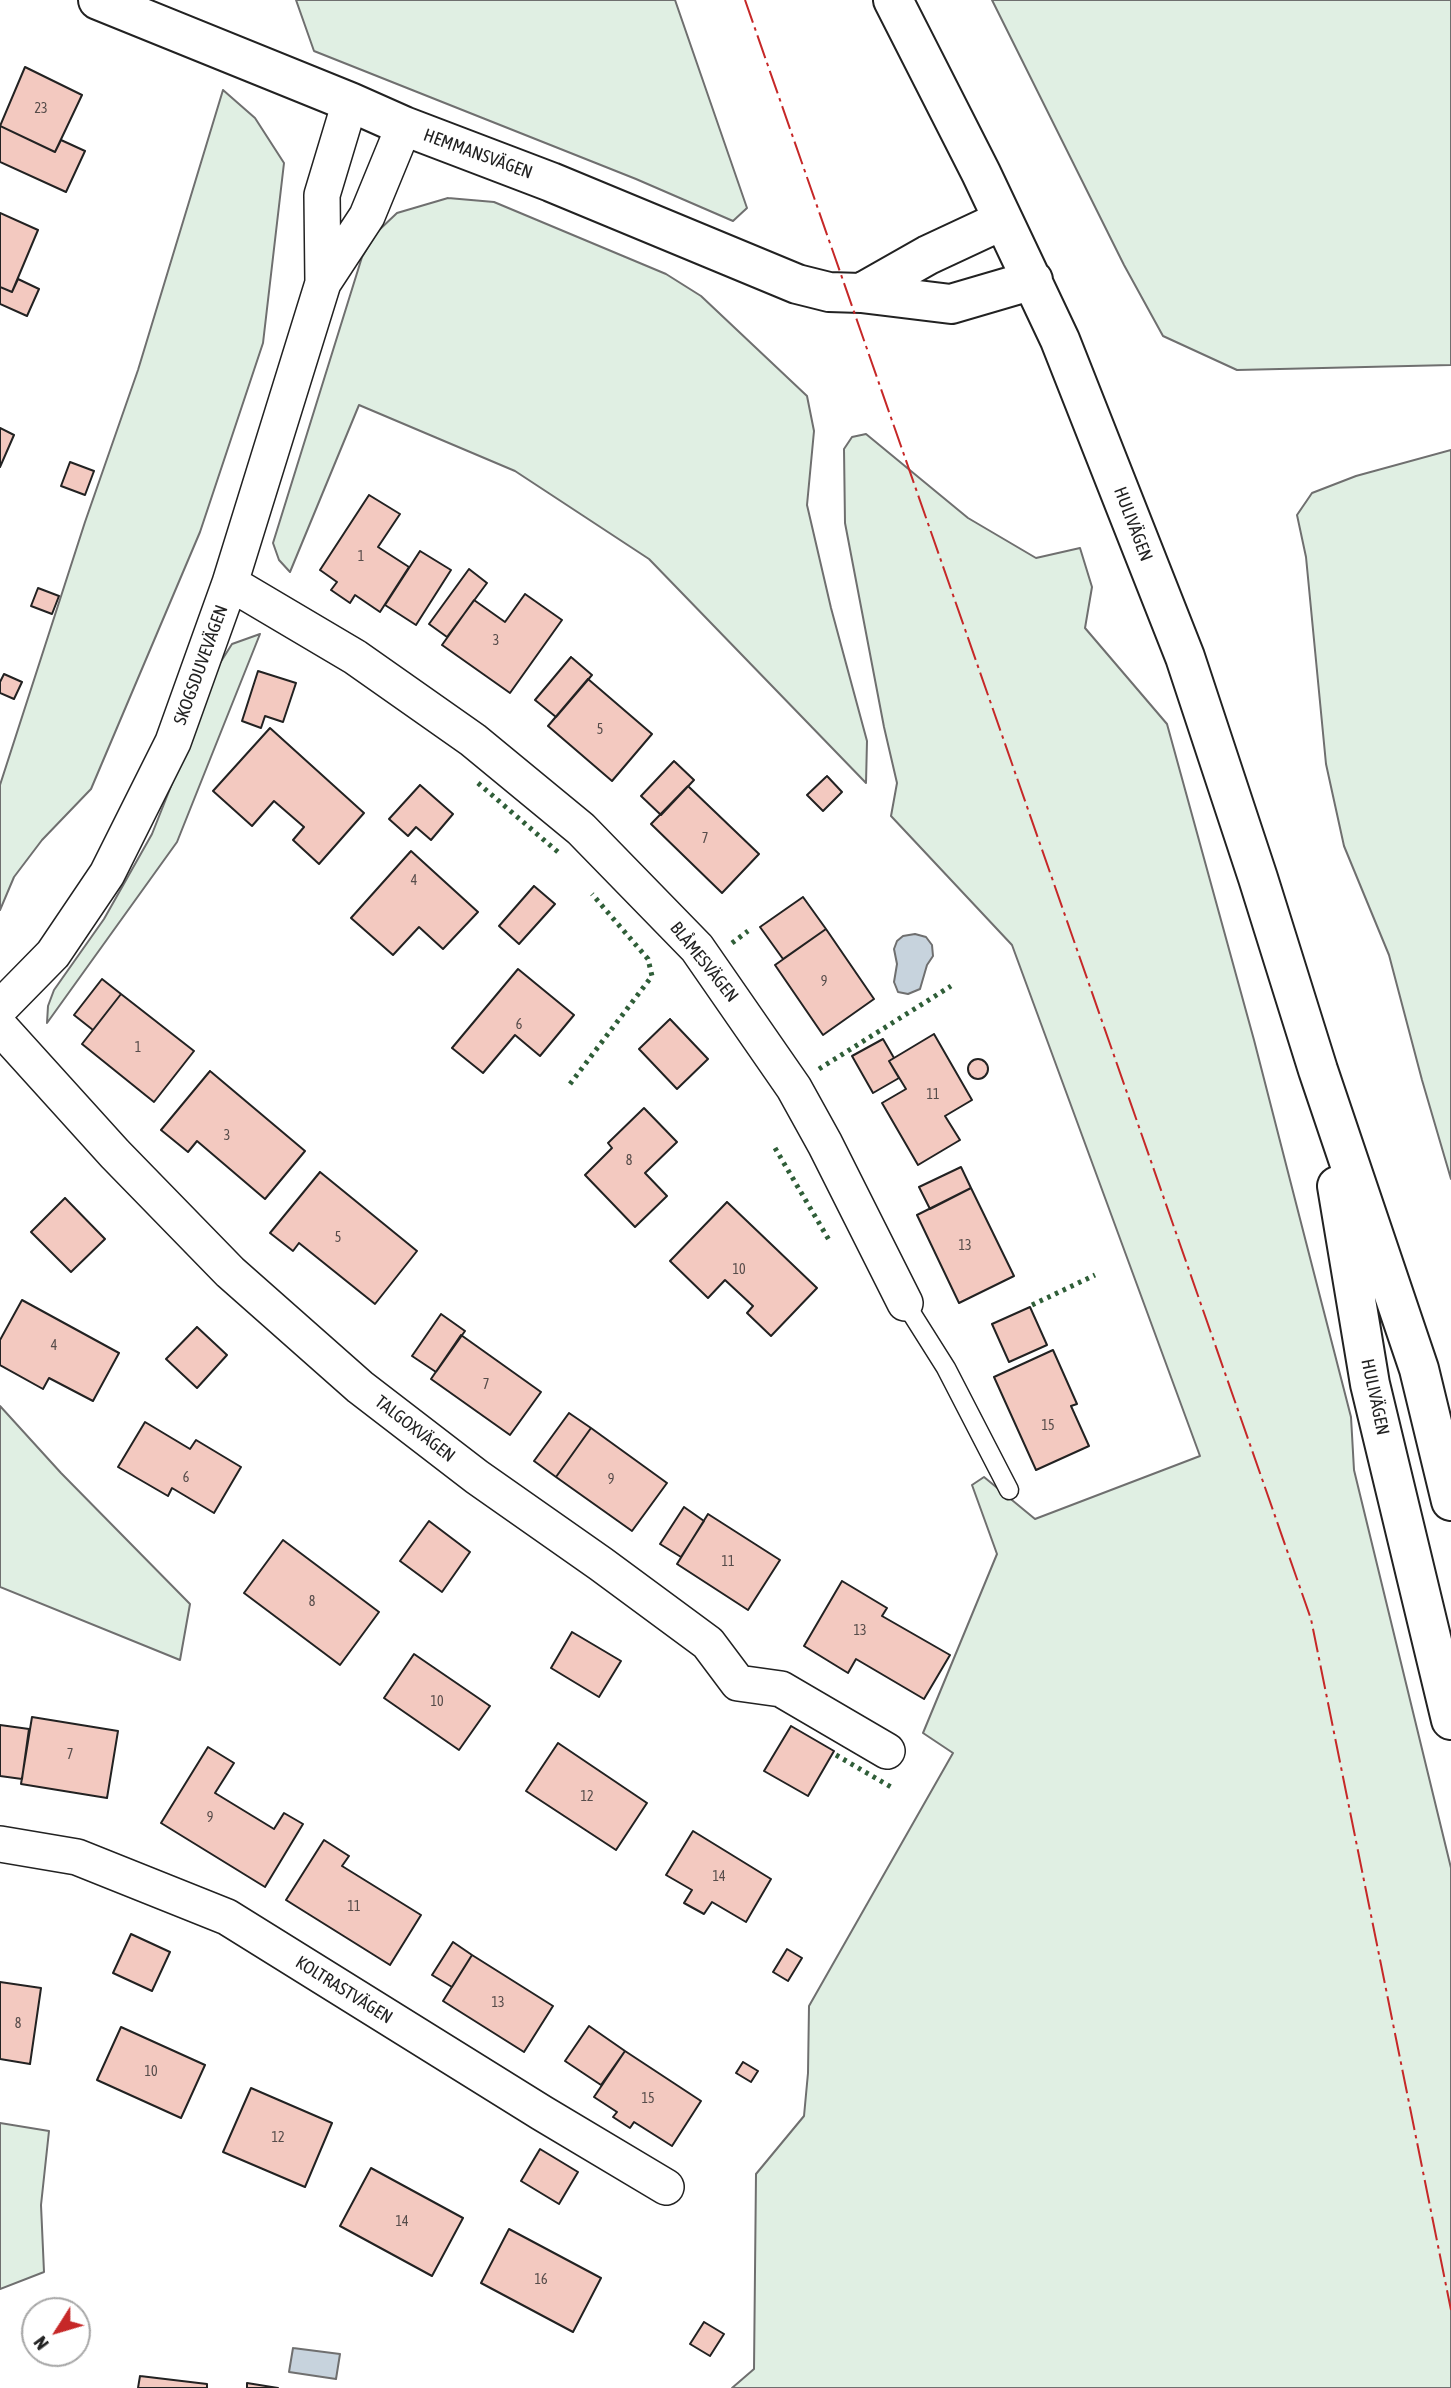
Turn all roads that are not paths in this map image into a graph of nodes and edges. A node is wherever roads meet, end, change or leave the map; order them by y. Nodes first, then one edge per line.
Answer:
1 (98, 0) edge
2 (893, 0) edge
3 (350, 102) junction
4 (404, 126) junction
5 (1003, 220) junction
6 (1033, 280) junction
7 (323, 283) junction
8 (861, 293) junction
9 (230, 583) junction
10 (0, 1008) edge
11 (0, 1027) edge
12 (1318, 1070) junction
13 (905, 1303) joint
14 (1009, 1490) dead end
15 (1451, 1501) edge
16 (1451, 1720) edge
17 (887, 1751) dead end
18 (0, 1844) edge
19 (666, 2187) dead end

1 - 3 main road, HEMMANSVÄGEN
2 - 5 main road, HULIVÄGEN
3 - 4 main road, HEMMANSVÄGEN
3 - 7 street, SKOGSDUVEVÄGEN
4 - 7 street, SKOGSDUVEVÄGEN
4 - 8 main road, HEMMANSVÄGEN
5 - 6 main road, HULIVÄGEN
5 - 8 main road
6 - 8 main road, HEMMANSVÄGEN
6 - 12 main road, HULIVÄGEN
7 - 9 street, SKOGSDUVEVÄGEN
9 - 10 street, SKOGSDUVEVÄGEN
9 - 13 street, BLÅMESVÄGEN
11 - 17 street, TALGOXVÄGEN
12 - 15 main road, HULIVÄGEN
12 - 16 main road, HULIVÄGEN
13 - 14 lane, BLÅMESVÄGEN
18 - 19 street, KOLTRASTVÄGEN

